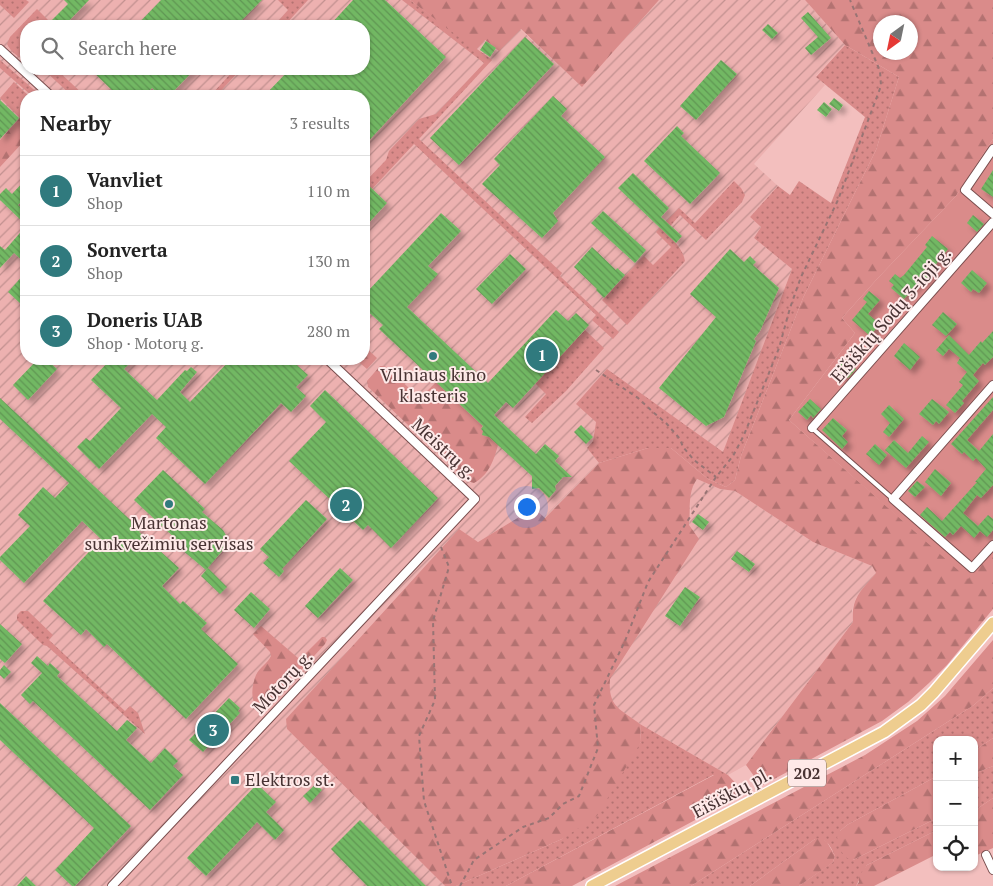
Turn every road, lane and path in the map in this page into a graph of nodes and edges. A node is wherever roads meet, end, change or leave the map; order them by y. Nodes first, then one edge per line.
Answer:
1 (850, 0) edge
2 (0, 49) edge
3 (20, 67) edge
4 (28, 75) edge
5 (44, 90) edge
6 (993, 148) edge
7 (993, 214) edge
8 (993, 222) edge
9 (333, 365) edge
10 (596, 370) dead end
11 (993, 385) edge
12 (812, 428) joint
13 (716, 477) junction
14 (475, 499) joint
15 (893, 499) junction
16 (438, 538) junction
17 (993, 544) edge
18 (993, 623) edge
19 (986, 855) dead end
20 (993, 870) edge
21 (112, 886) edge
22 (452, 886) edge
23 (460, 886) edge
24 (592, 886) edge

1 - 13 path
2 - 3 street
4 - 5 street
6 - 7 street
8 - 12 street, Eišiškių Sodų 3-ioji g.
9 - 14 street, Meistrų g.
10 - 13 path
11 - 15 street
12 - 15 lane
13 - 23 path
14 - 16 street, Motorų g.
15 - 17 street
16 - 21 street, Motorų g.
16 - 22 path
18 - 24 main road, Eišiškių pl. / 202
19 - 20 street

